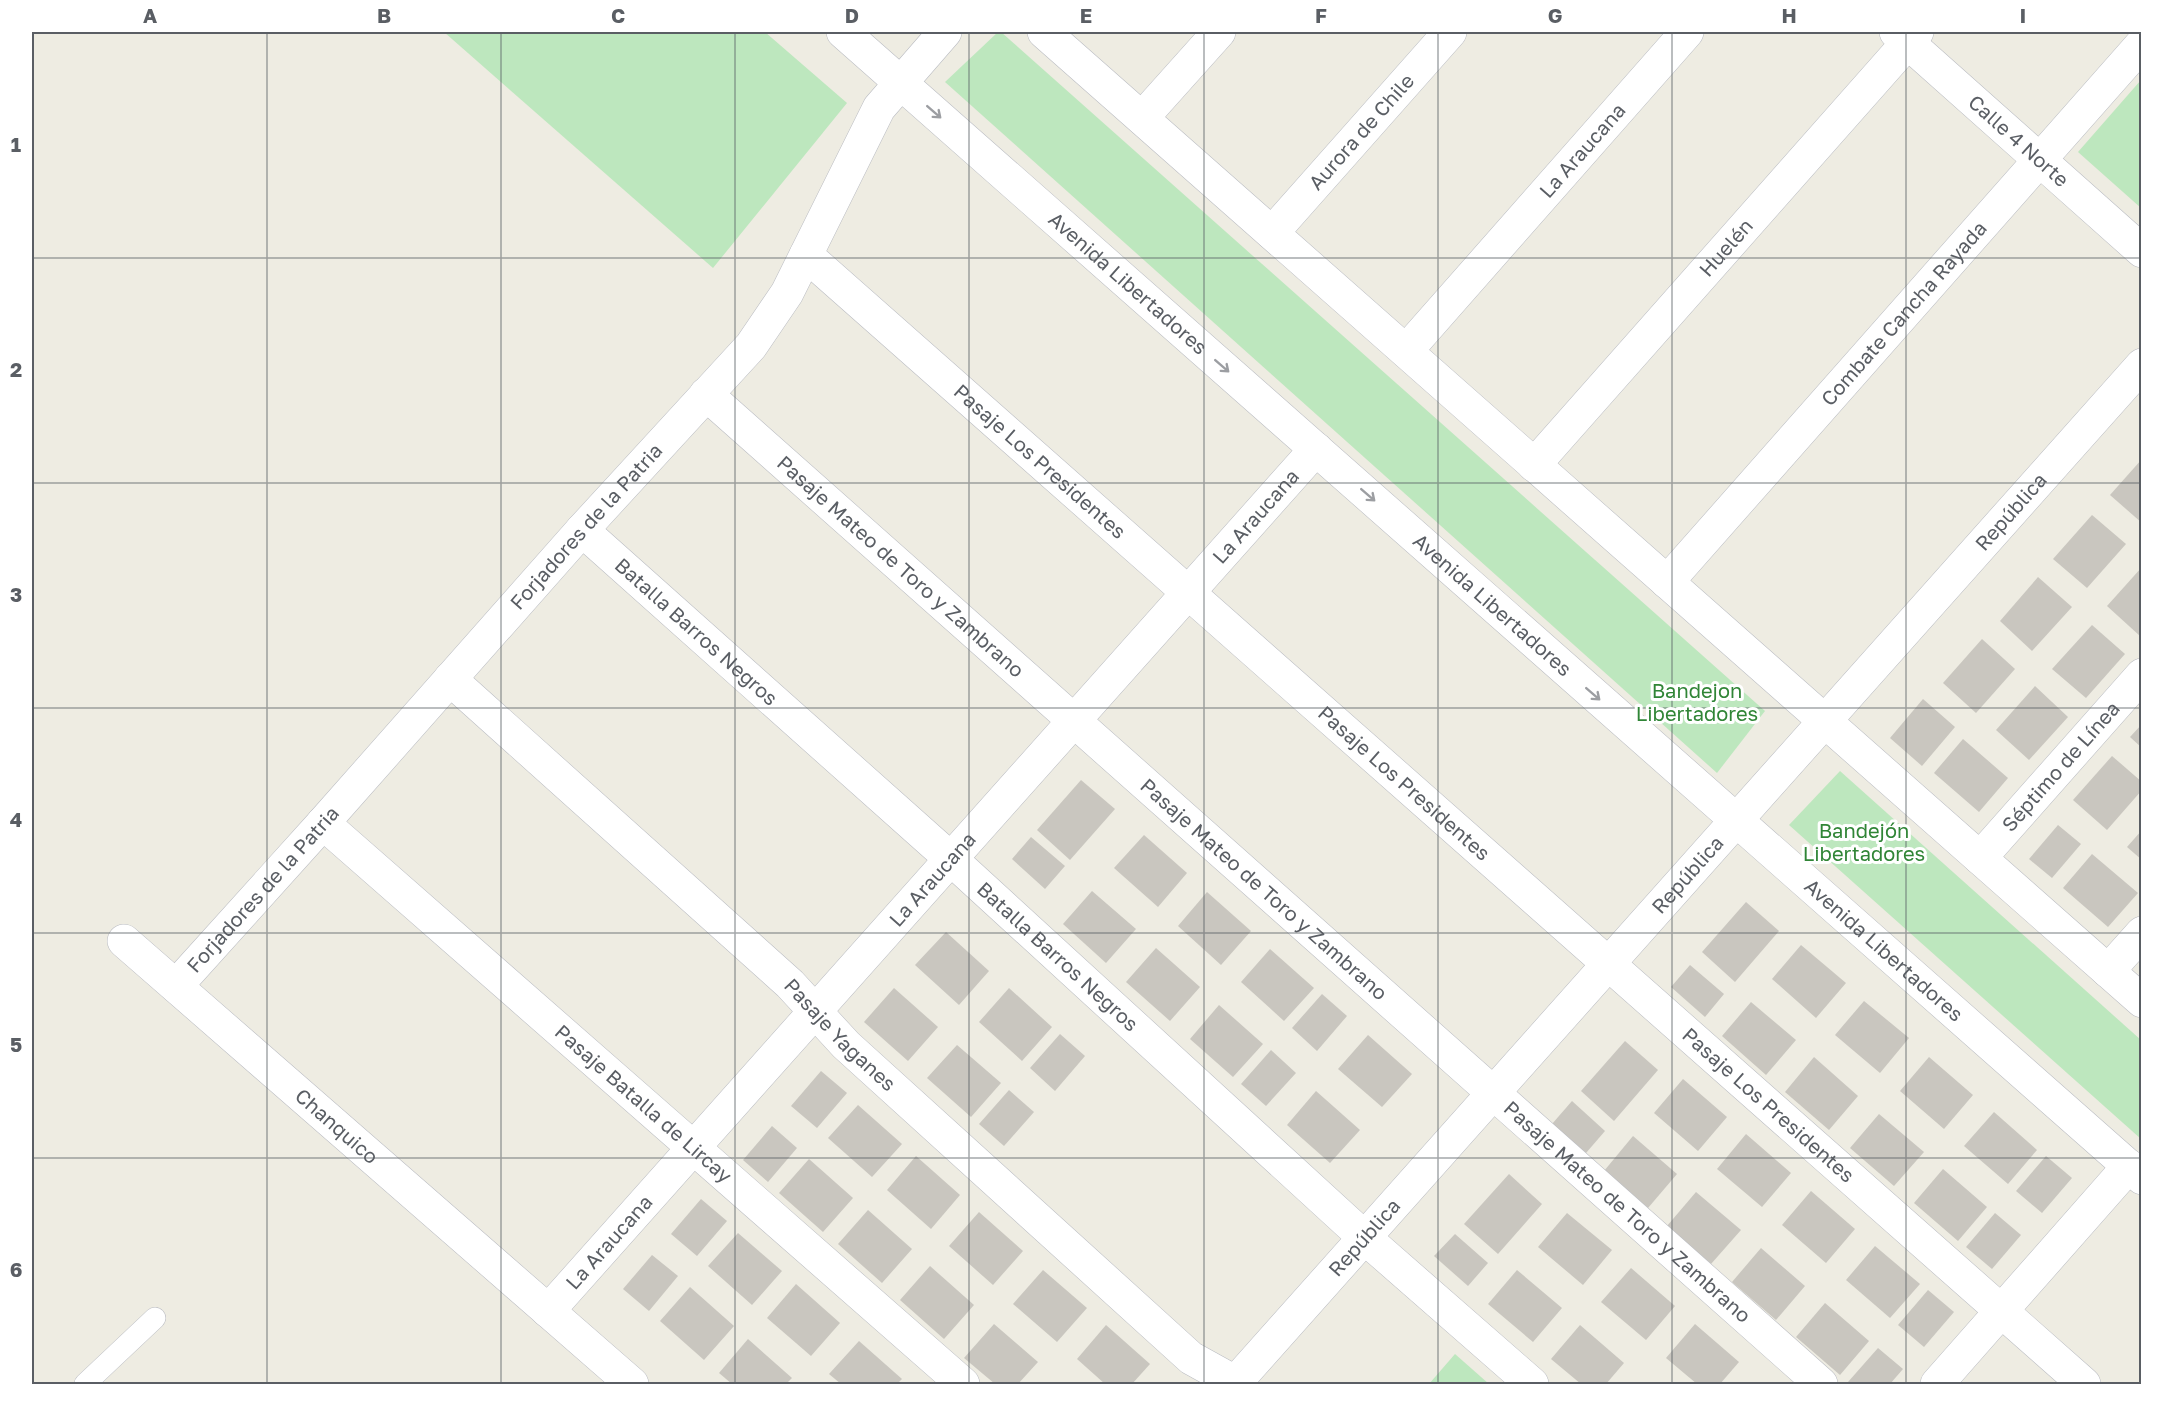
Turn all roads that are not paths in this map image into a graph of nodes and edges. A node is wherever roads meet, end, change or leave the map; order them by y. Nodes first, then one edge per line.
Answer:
1 (843, 32) edge
2 (945, 32) edge
3 (1044, 32) edge
4 (1219, 32) edge
5 (1450, 32) edge
6 (1688, 32) edge
7 (1907, 35) edge
8 (2142, 44) edge
9 (901, 82) junction
10 (1142, 118) junction
11 (2039, 159) junction
12 (1272, 233) junction
13 (2142, 250) edge
14 (806, 255) junction
15 (1406, 351) junction
16 (2142, 365) edge
17 (706, 393) junction
18 (1316, 449) junction
19 (1534, 465) junction
20 (582, 530) junction
21 (1667, 582) junction
22 (1188, 592) junction
23 (2142, 675) edge
24 (450, 679) junction
25 (1074, 720) junction
26 (1824, 721) junction
27 (1736, 820) junction
28 (323, 823) junction
29 (1980, 858) junction
30 (951, 859) junction
31 (2142, 933) edge
32 (124, 941) dead end
33 (1609, 964) junction
34 (2108, 971) junction
35 (176, 986) junction
36 (2142, 1001) edge
37 (815, 1012) junction
38 (1493, 1093) junction
39 (693, 1149) junction
40 (2135, 1172) edge
41 (1365, 1238) junction
42 (548, 1311) junction
43 (2001, 1311) junction
44 (155, 1318) dead end
45 (85, 1384) edge
46 (632, 1384) edge
47 (963, 1384) edge
48 (1236, 1384) edge
49 (1532, 1384) edge
50 (1821, 1384) edge
51 (1937, 1384) edge
52 (2084, 1384) edge

1 - 9 street, Avenida Libertadores
2 - 9 street, Forjadores de la Patria
3 - 10 street
4 - 10 street
5 - 12 street, Aurora de Chile
6 - 15 street, La Araucana
7 - 11 street, Calle 4 Norte
7 - 19 street, Huelén
8 - 11 street, Combate Cancha Rayada
9 - 14 street, Forjadores de la Patria
9 -> 18 street, Avenida Libertadores
10 - 12 street
11 - 13 street, Calle 4 Norte
11 - 21 street, Combate Cancha Rayada
12 - 15 street
14 - 17 street, Forjadores de la Patria
14 - 22 street, Pasaje Los Presidentes
15 - 19 street
16 - 26 street, República
17 - 20 street, Forjadores de la Patria
17 - 25 street, Pasaje Mateo de Toro y Zambrano
18 - 22 street, La Araucana
18 -> 27 street, Avenida Libertadores
19 - 21 street
20 - 24 street, Forjadores de la Patria
20 - 30 street, Batalla Barros Negros
21 - 26 street
22 - 25 street, La Araucana
22 - 33 street, Pasaje Los Presidentes
23 - 29 street, Séptimo de Línea
24 - 28 street, Forjadores de la Patria
24 - 37 street, Pasaje Yaganes
25 - 30 street, La Araucana
25 - 38 street, Pasaje Mateo de Toro y Zambrano
26 - 27 street, República
26 - 29 street
27 - 33 street, República
27 - 40 street, Avenida Libertadores
28 - 35 street, Forjadores de la Patria
28 - 39 street, Pasaje Batalla de Lircay
29 - 34 street
30 - 37 street, La Araucana
30 - 41 street, Batalla Barros Negros
31 - 34 street
32 - 35 street, Chanquico
33 - 38 street, República
33 - 43 street, Pasaje Los Presidentes
34 - 36 street
35 - 42 street, Chanquico
37 - 39 street, La Araucana
37 - 48 street, Pasaje Yaganes
38 - 41 street, República
38 - 50 street, Pasaje Mateo de Toro y Zambrano
39 - 42 street, La Araucana
39 - 47 street, Pasaje Batalla de Lircay
40 - 43 street
41 - 48 street, República
41 - 49 street, Batalla Barros Negros
42 - 46 street, Chanquico
43 - 51 street
43 - 52 street, Pasaje Los Presidentes
44 - 45 lane

